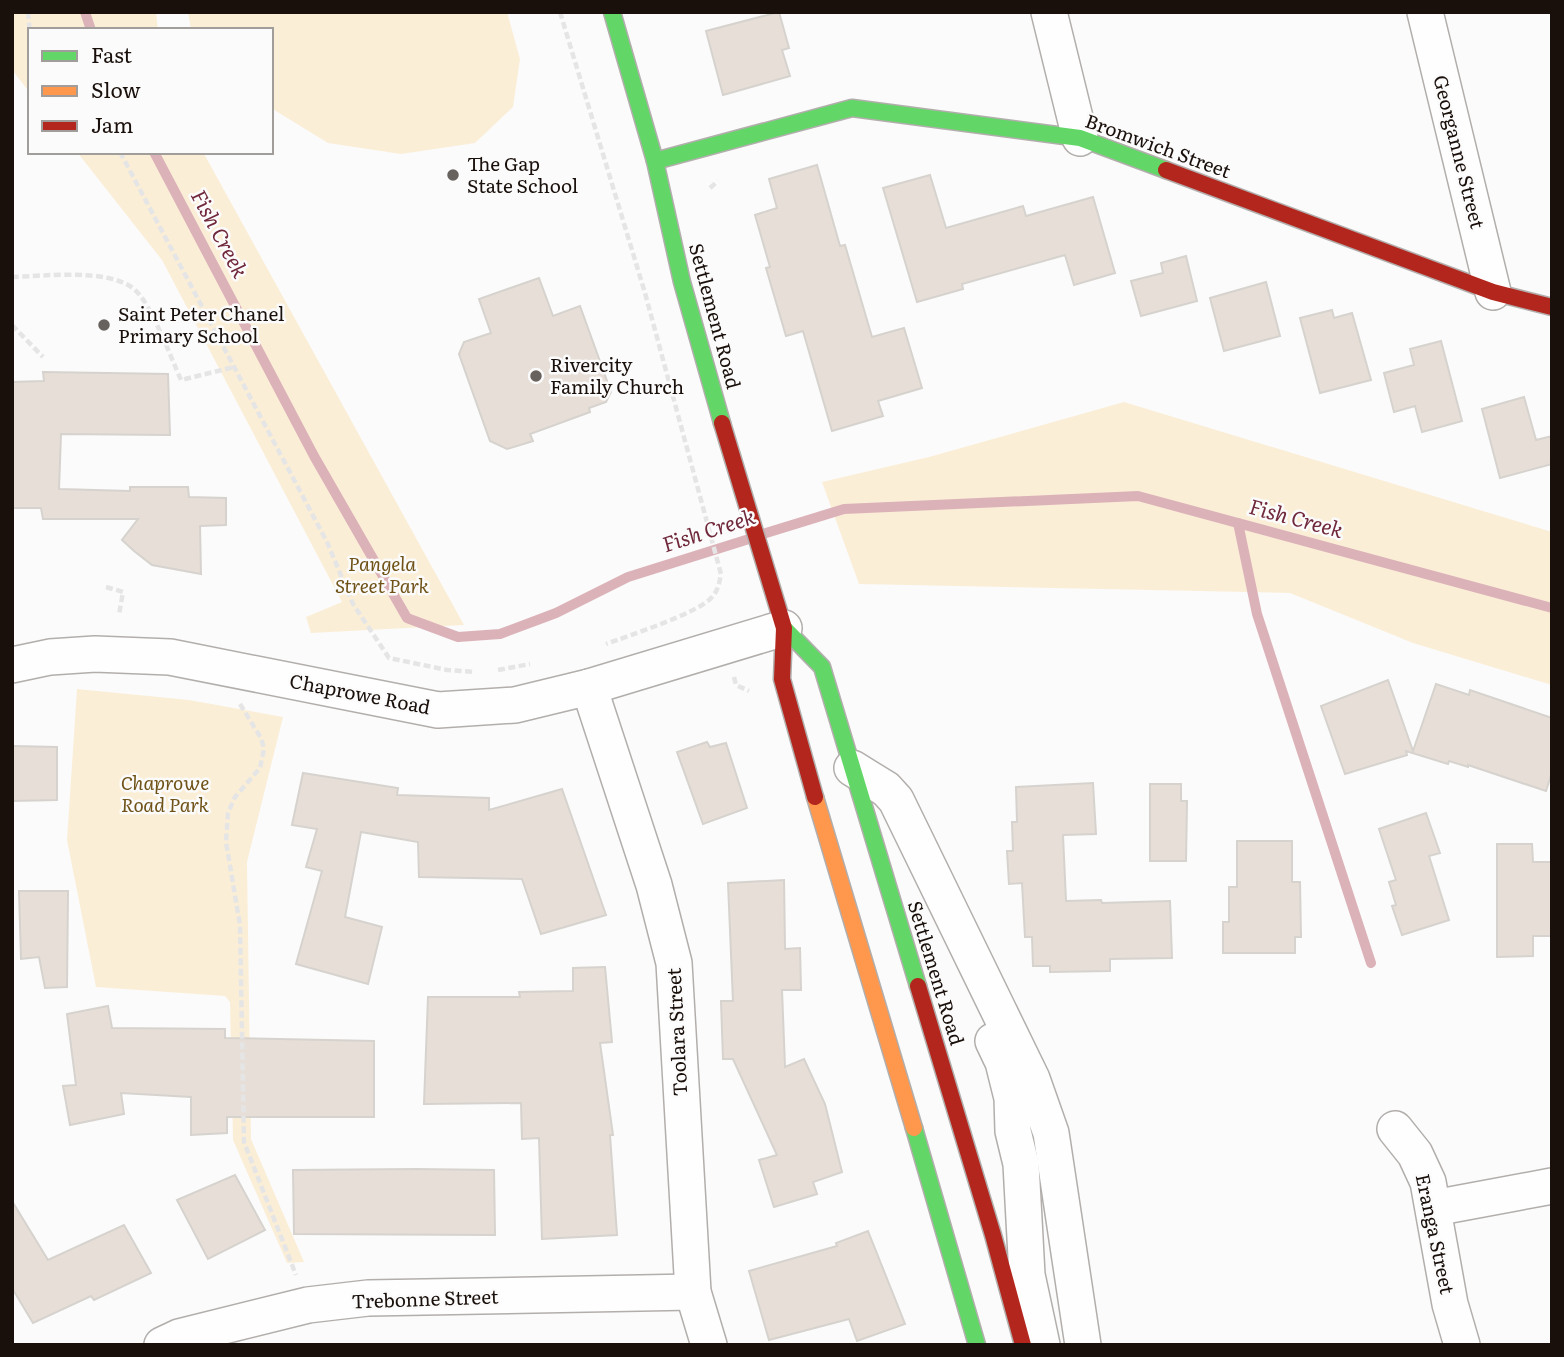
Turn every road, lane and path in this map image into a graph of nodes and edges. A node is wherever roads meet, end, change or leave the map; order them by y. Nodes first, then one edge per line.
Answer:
1 (560, 12) edge
2 (612, 12) edge
3 (1049, 12) edge
4 (1425, 12) edge
5 (1080, 138) junction
6 (121, 154) edge
7 (655, 161) junction
8 (726, 173) dead end
9 (710, 188) dead end
10 (12, 277) edge
11 (1493, 292) junction
12 (1552, 307) edge
13 (12, 325) edge
14 (43, 358) dead end
15 (234, 367) junction
16 (106, 587) dead end
17 (119, 615) dead end
18 (783, 628) junction
19 (597, 648) dead end
20 (535, 664) dead end
21 (12, 665) edge
22 (482, 671) dead end
23 (492, 671) dead end
24 (589, 687) junction
25 (240, 703) dead end
26 (847, 781) junction
27 (968, 951) junction
28 (891, 995) dead end
29 (894, 1058) junction
30 (1395, 1129) dead end
31 (1552, 1186) edge
32 (1434, 1208) junction
33 (693, 1292) junction
34 (308, 1306) junction
35 (162, 1345) edge
36 (709, 1345) edge
37 (977, 1345) edge
38 (1023, 1345) edge
39 (1042, 1345) edge
40 (1083, 1345) edge
41 (1462, 1345) edge

1 - 19 path
2 - 7 main road, Settlement Road
3 - 5 street
4 - 11 street, Georganne Street
5 - 7 main road, Bromwich Street
5 - 11 main road, Bromwich Street
6 - 15 path
7 - 18 main road, Settlement Road
8 - 9 path
10 - 15 path
11 - 12 main road, Bromwich Street
13 - 14 path
15 - 22 path
16 - 17 path
18 - 24 street, Chaprowe Road
18 - 26 main road, Settlement Road
18 - 29 main road, Settlement Road
20 - 23 path
21 - 24 street, Chaprowe Road
24 - 33 street, Toolara Street
25 - 34 path
26 - 27 street
26 - 38 main road, Settlement Road
27 - 39 street
27 - 40 street
28 - 29 main road
29 - 37 main road, Settlement Road
30 - 32 street, Eranga Street
31 - 32 street
32 - 41 street, Eranga Street
33 - 34 street, Trebonne Street
33 - 36 street, Toolara Street
34 - 35 street, Trebonne Street

